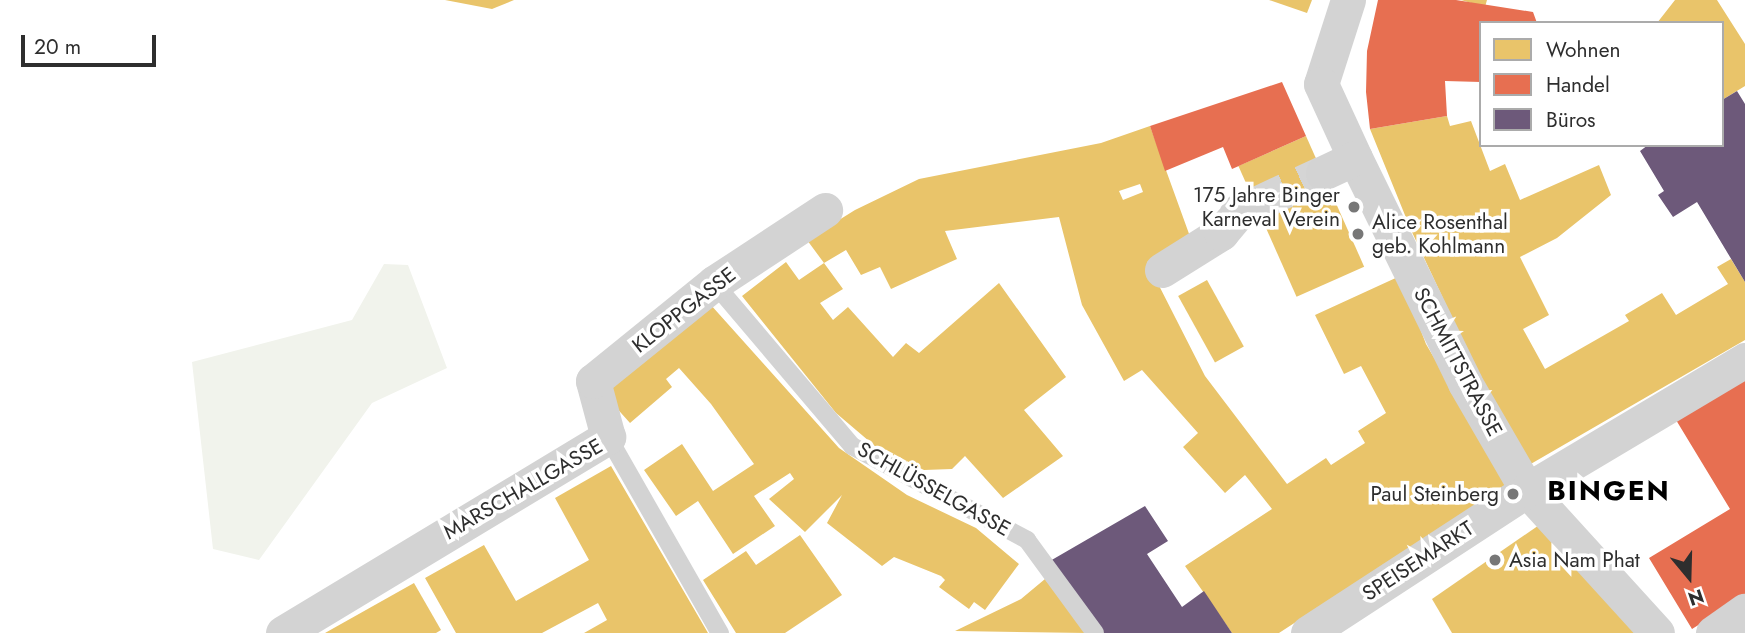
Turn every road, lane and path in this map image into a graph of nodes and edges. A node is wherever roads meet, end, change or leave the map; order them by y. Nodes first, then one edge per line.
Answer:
1 (1348, 0) edge
2 (1355, 158) junction
3 (1323, 173) tunnel mouth
4 (1254, 205) tunnel mouth
5 (825, 210) dead end
6 (1162, 270) dead end
7 (714, 284) junction
8 (1745, 360) edge
9 (608, 437) junction
10 (1527, 490) junction
11 (1745, 611) edge
12 (283, 633) edge
13 (720, 633) edge
14 (1095, 633) edge
15 (1308, 633) edge
16 (1657, 633) edge
17 (1713, 633) edge

1 - 2 street, SCHMITTSTRASSE
2 - 3 street
2 - 10 street, SCHMITTSTRASSE
4 - 6 street
5 - 7 street, KLOPPGASSE
7 - 9 street, KLOPPGASSE
7 - 14 lane, SCHLÜSSELGASSE
8 - 10 street, SPEISEMARKT
9 - 12 street, MARSCHALLGASSE
9 - 13 lane, MARSCHALLGASSE
10 - 15 street, SPEISEMARKT
10 - 16 street, SCHMITTSTRASSE
11 - 17 street

